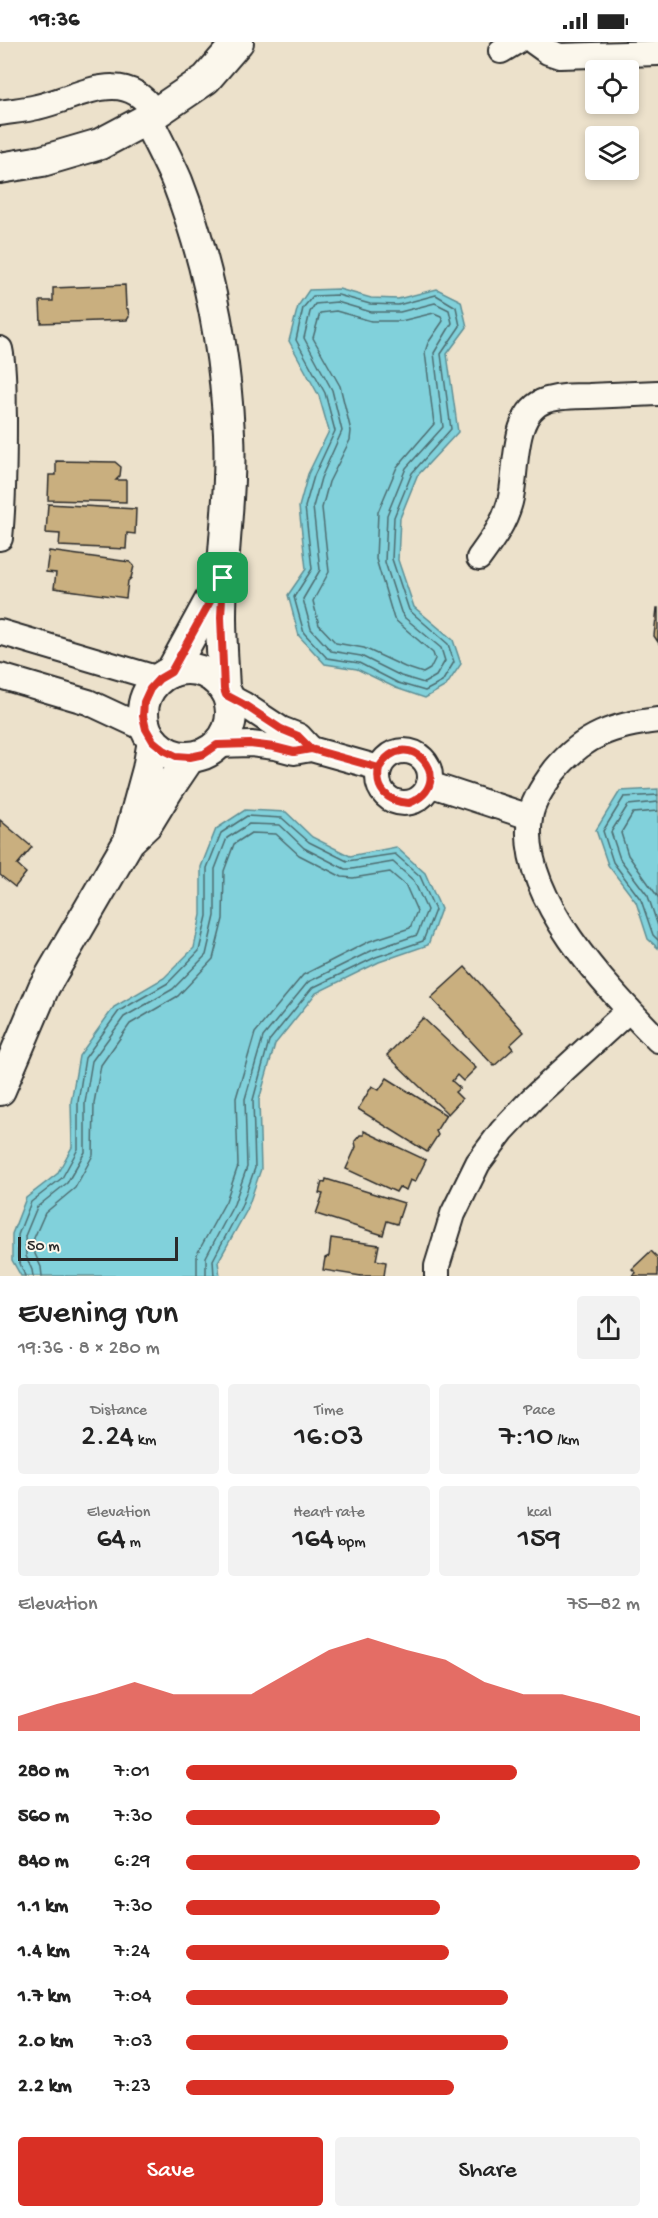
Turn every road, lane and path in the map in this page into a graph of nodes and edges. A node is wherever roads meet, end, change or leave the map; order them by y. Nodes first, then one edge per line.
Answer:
1 (238, 42) edge
2 (534, 42) edge
3 (658, 53) edge
4 (0, 113) edge
5 (147, 119) junction
6 (0, 168) edge
7 (0, 349) edge
8 (658, 393) edge
9 (0, 538) edge
10 (479, 558) dead end
11 (223, 578) junction
12 (0, 632) edge
13 (165, 675) junction
14 (0, 676) edge
15 (225, 692) junction
16 (658, 720) edge
17 (149, 735) junction
18 (311, 749) junction
19 (204, 751) junction
20 (379, 768) junction
21 (429, 783) junction
22 (530, 817) junction
23 (129, 841) junction
24 (44, 987) junction
25 (629, 1010) junction
26 (658, 1040) edge
27 (0, 1043) edge
28 (0, 1090) edge
29 (437, 1276) edge

1 - 5 street
2 - 3 street
4 - 5 street
5 - 6 street
5 - 11 street
7 - 9 street
8 - 10 street
11 - 13 street
11 - 15 street
12 - 13 street
13 - 15 street
13 - 17 street
14 - 17 street
15 - 18 street
15 - 19 street
16 - 22 street
17 - 19 street
17 - 23 street
18 - 19 street
18 - 20 street
19 - 23 street
20 - 21 street
20 - 21 street
21 - 22 street
22 - 25 street
23 - 24 street
24 - 27 street
24 - 28 street
25 - 26 street
25 - 29 street

